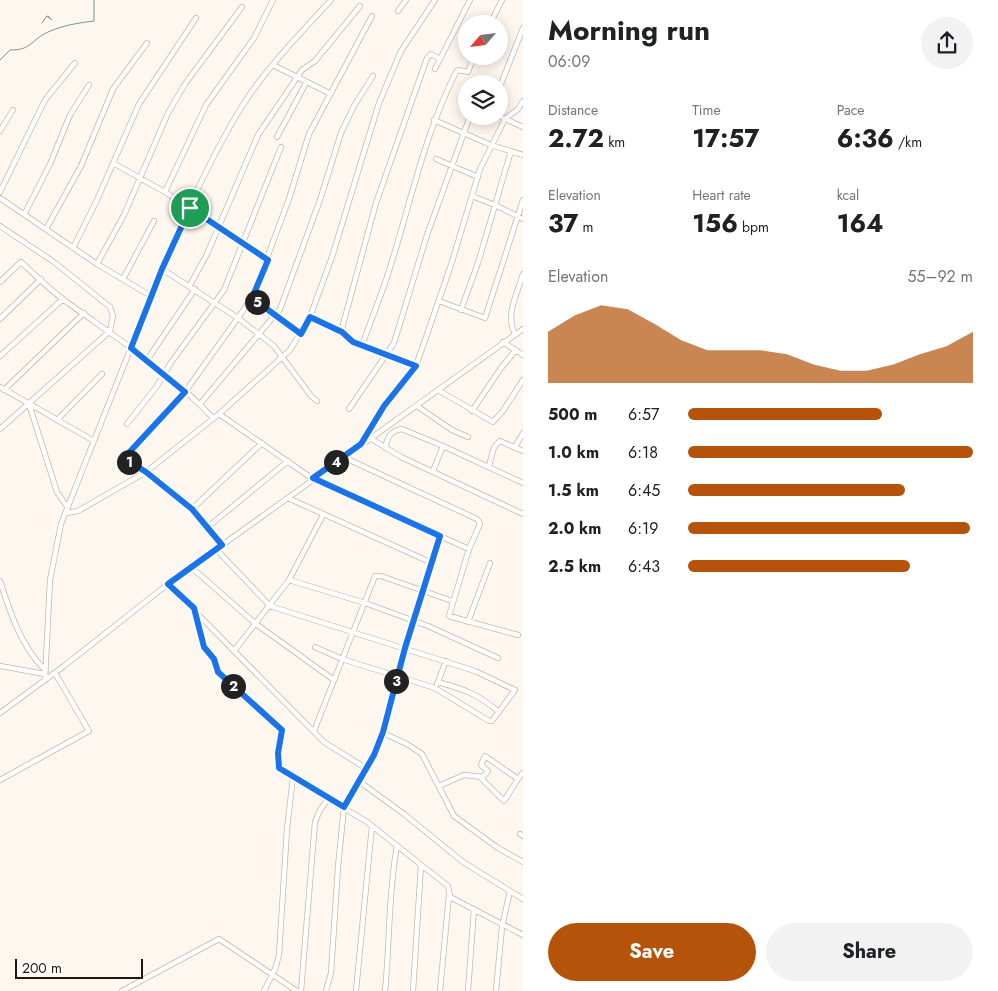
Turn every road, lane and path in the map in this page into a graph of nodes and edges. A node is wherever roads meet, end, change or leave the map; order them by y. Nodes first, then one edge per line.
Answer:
1 (273, 0) edge
2 (331, 0) edge
3 (406, 0) edge
4 (435, 0) edge
5 (470, 0) edge
6 (502, 0) edge
7 (360, 6) dead end
8 (242, 7) dead end
9 (398, 11) dead end
10 (494, 15) edge
11 (372, 16) dead end
12 (196, 18) dead end
13 (523, 28) edge
14 (146, 43) dead end
15 (440, 59) junction
16 (75, 63) dead end
17 (273, 65) junction
18 (470, 65) edge
19 (435, 69) dead end
20 (505, 75) edge
21 (373, 76) dead end
22 (296, 78) junction
23 (306, 83) junction
24 (89, 85) dead end
25 (329, 93) junction
26 (523, 101) edge
27 (13, 110) dead end
28 (508, 117) edge
29 (434, 120) junction
30 (508, 120) edge
31 (467, 125) edge
32 (502, 125) edge
33 (523, 127) edge
34 (0, 131) edge
35 (464, 132) junction
36 (277, 137) dead end
37 (491, 145) junction
38 (281, 147) dead end
39 (511, 152) junction
40 (523, 155) edge
41 (436, 160) dead end
42 (113, 163) junction
43 (450, 166) junction
44 (140, 177) junction
45 (478, 177) junction
46 (0, 192) edge
47 (165, 192) junction
48 (472, 196) junction
49 (0, 198) edge
50 (523, 200) edge
51 (495, 205) junction
52 (190, 208) junction
53 (25, 213) junction
54 (517, 216) junction
55 (523, 219) edge
56 (154, 221) dead end
57 (0, 226) edge
58 (219, 227) junction
59 (46, 229) junction
60 (243, 242) junction
61 (73, 248) junction
62 (268, 260) junction
63 (97, 264) junction
64 (162, 269) junction
65 (523, 274) edge
66 (123, 279) junction
67 (41, 280) junction
68 (0, 282) edge
69 (190, 285) junction
70 (195, 289) junction
71 (151, 296) junction
72 (252, 298) junction
73 (63, 299) junction
74 (439, 301) junction
75 (214, 302) junction
76 (461, 310) junction
77 (84, 313) junction
78 (277, 315) junction
79 (310, 317) junction
80 (238, 318) junction
81 (0, 319) edge
82 (523, 328) edge
83 (110, 331) junction
84 (342, 332) junction
85 (301, 334) junction
86 (515, 334) junction
87 (260, 335) junction
88 (503, 342) junction
89 (362, 346) junction
90 (131, 348) junction
91 (516, 350) junction
92 (386, 355) junction
93 (523, 355) edge
94 (0, 356) edge
95 (283, 357) junction
96 (147, 360) junction
97 (416, 366) junction
98 (102, 374) dead end
99 (164, 374) junction
100 (523, 380) edge
101 (2, 389) edge
102 (438, 390) junction
103 (185, 392) junction
104 (317, 401) dead end
105 (29, 404) junction
106 (200, 404) junction
107 (417, 406) junction
108 (349, 409) dead end
109 (472, 410) junction
110 (219, 414) junction
111 (213, 418) junction
112 (57, 420) junction
113 (127, 424) dead end
114 (0, 430) edge
115 (523, 433) edge
116 (468, 437) dead end
117 (370, 438) junction
118 (94, 441) junction
119 (262, 443) junction
120 (361, 444) junction
121 (443, 446) junction
122 (515, 447) junction
123 (385, 448) junction
124 (523, 451) edge
125 (343, 457) junction
126 (288, 461) junction
127 (489, 466) junction
128 (433, 471) junction
129 (146, 472) junction
130 (313, 478) junction
131 (523, 483) edge
132 (288, 498) junction
133 (192, 509) junction
134 (67, 511) junction
135 (523, 514) edge
136 (323, 516) junction
137 (209, 526) junction
138 (440, 536) junction
139 (222, 545) junction
140 (216, 549) junction
141 (469, 549) junction
142 (490, 562) dead end
143 (432, 563) junction
144 (191, 567) junction
145 (288, 580) junction
146 (0, 581) edge
147 (168, 584) junction
148 (424, 590) junction
149 (452, 601) junction
150 (365, 603) junction
151 (270, 606) junction
152 (194, 608) junction
153 (414, 621) junction
154 (468, 622) junction
155 (256, 624) junction
156 (353, 632) junction
157 (518, 635) dead end
158 (315, 647) dead end
159 (405, 648) junction
160 (234, 651) junction
161 (498, 658) dead end
162 (342, 659) junction
163 (446, 661) junction
164 (0, 666) edge
165 (55, 673) junction
166 (45, 674) junction
167 (397, 676) junction
168 (334, 680) junction
169 (438, 682) junction
170 (435, 688) junction
171 (499, 712) junction
172 (0, 713) edge
173 (314, 731) junction
174 (383, 732) junction
175 (367, 768) junction
176 (523, 773) edge
177 (293, 776) junction
178 (481, 778) junction
179 (518, 779) junction
180 (0, 780) edge
181 (360, 782) junction
182 (439, 786) junction
183 (329, 798) junction
184 (344, 807) junction
185 (372, 826) junction
186 (397, 846) junction
187 (523, 862) edge
188 (421, 865) junction
189 (510, 891) junction
190 (449, 894) junction
191 (523, 899) edge
192 (474, 909) junction
193 (502, 924) junction
194 (523, 935) edge
195 (272, 975) junction
196 (122, 991) edge
197 (264, 991) edge
198 (297, 991) edge
199 (301, 991) edge
200 (326, 991) edge
201 (356, 991) edge
202 (385, 991) edge
203 (413, 991) edge
204 (440, 991) edge
205 (468, 991) edge
206 (496, 991) edge

1 - 47 street
2 - 17 street
3 - 9 street
4 - 79 street
5 - 15 street
6 - 10 street
7 - 22 street
8 - 44 street
11 - 25 street
12 - 42 street
13 - 20 street
14 - 59 street
15 - 19 street
15 - 84 street
16 - 46 street
17 - 22 street
17 - 52 street
18 - 29 street
21 - 78 street
22 - 23 street
22 - 58 street
23 - 25 street
23 - 36 street
24 - 53 street
25 - 62 street
26 - 28 street
27 - 34 street
29 - 35 street
29 - 89 street
30 - 33 street
31 - 35 street
32 - 37 street
35 - 37 street
35 - 43 street
37 - 39 street
37 - 45 street
38 - 60 street
39 - 40 street
39 - 51 street
41 - 43 street
42 - 44 street
42 - 61 street
43 - 45 street
43 - 92 street
44 - 47 street
44 - 63 street
45 - 48 street
47 - 52 street
48 - 51 street
48 - 74 street
49 - 53 street
50 - 54 street
51 - 54 street
51 - 76 street
52 - 58 street
52 - 64 street
53 - 59 street
54 - 55 street
54 - 76 street
56 - 66 street
57 - 83 street
58 - 60 street
58 - 69 street
59 - 61 street
60 - 62 street
60 - 75 street
61 - 63 street
62 - 72 street
63 - 66 street
64 - 69 street
64 - 71 street
65 - 86 street
66 - 71 street
67 - 68 street
67 - 73 street
67 - 81 street
69 - 70 street
70 - 75 street
70 - 96 street
71 - 90 street
72 - 78 street
72 - 80 street
73 - 77 street
73 - 94 street
74 - 76 street
74 - 97 street
75 - 80 street
75 - 99 street
77 - 83 street
77 - 101 street
78 - 85 street
78 - 87 street
79 - 84 street
79 - 85 street
80 - 87 street
80 - 103 street
82 - 86 street
83 - 90 street
83 - 105 street
84 - 89 street
85 - 95 street
86 - 88 street
87 - 95 street
87 - 106 street
88 - 91 street
88 - 102 street
89 - 92 street
90 - 96 street
90 - 118 street
91 - 93 street
91 - 109 street
92 - 97 street
92 - 108 street
95 - 104 street
95 - 110 street
96 - 99 street
97 - 120 street
98 - 112 street
99 - 103 street
99 - 113 street
100 - 109 street
101 - 105 street
102 - 107 street
102 - 109 street
103 - 106 street
103 - 129 street
105 - 112 street
105 - 114 street
105 - 134 street
106 - 111 street
107 - 116 street
107 - 117 street
110 - 111 street
110 - 119 street
111 - 129 street
112 - 118 street
115 - 122 street
117 - 120 street
117 - 123 street
118 - 134 street
119 - 126 street
119 - 133 street
120 - 125 street
121 - 123 street
121 - 127 street
121 - 128 street
122 - 124 street
122 - 127 street
123 - 128 street
125 - 130 street
125 - 141 street
126 - 130 street
126 - 137 street
127 - 131 street
128 - 135 street
129 - 133 street
129 - 134 street
130 - 132 street
130 - 138 street
132 - 136 street
132 - 139 street
133 - 137 street
134 - 166 street
136 - 143 street
136 - 145 street
137 - 139 street
138 - 141 street
138 - 143 street
139 - 140 street
140 - 144 street
140 - 151 street
141 - 149 street
142 - 154 street
143 - 148 street
144 - 147 street
144 - 155 street
145 - 150 street
145 - 151 street
146 - 166 street
147 - 152 street
147 - 165 street
148 - 149 street
148 - 150 street
148 - 153 street
149 - 154 street
150 - 153 street
150 - 156 street
151 - 155 street
151 - 156 street
152 - 160 street
152 - 177 street
153 - 159 street
153 - 161 street
154 - 157 street
155 - 160 street
155 - 168 street
156 - 159 street
156 - 162 street
158 - 162 street
159 - 163 street
159 - 167 street
160 - 173 street
162 - 167 street
162 - 168 street
163 - 169 street
163 - 171 street
164 - 166 street
165 - 166 street
165 - 180 street
166 - 172 street
167 - 170 street
167 - 174 street
168 - 173 street
169 - 170 street
169 - 171 street
170 - 171 street
173 - 175 street
174 - 175 street
174 - 182 street
175 - 181 street
176 - 179 street
177 - 183 street
177 - 195 street
178 - 179 street
178 - 179 street
178 - 182 street
181 - 184 street
181 - 189 street
182 - 187 street
183 - 184 street
183 - 199 street
184 - 185 street
184 - 200 street
185 - 186 street
185 - 201 street
186 - 188 street
186 - 202 street
188 - 190 street
188 - 203 street
189 - 191 street
189 - 193 street
190 - 192 street
190 - 204 street
192 - 193 street
192 - 205 street
193 - 194 street
193 - 206 street
195 - 196 street
195 - 197 street
195 - 198 street

